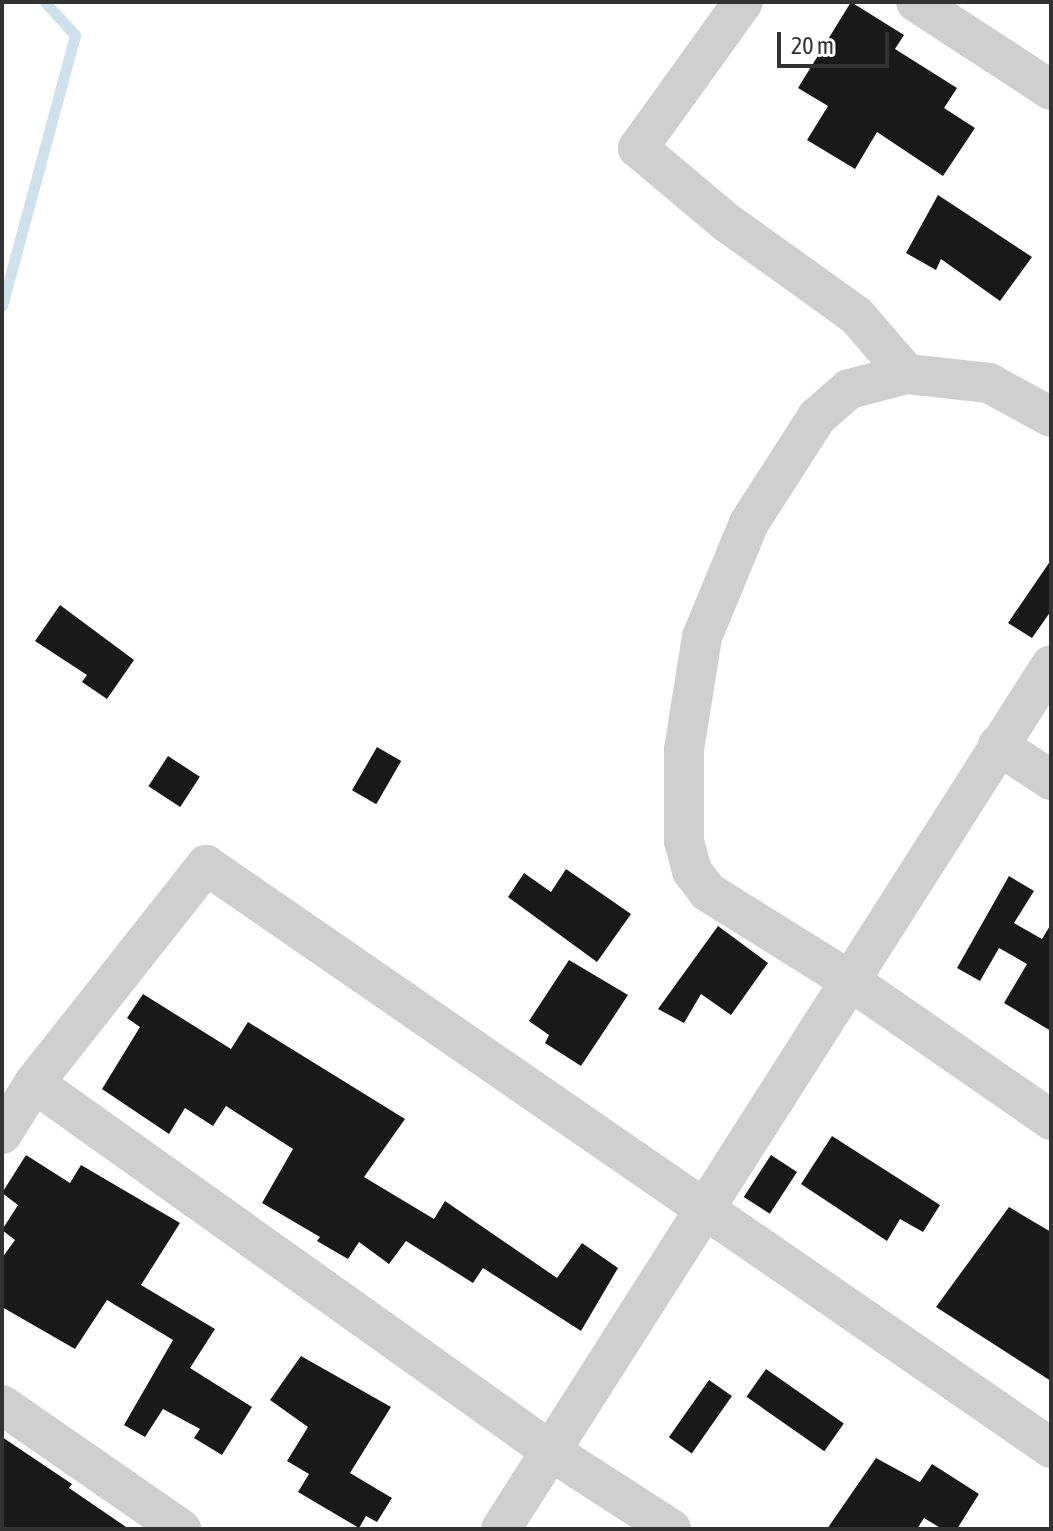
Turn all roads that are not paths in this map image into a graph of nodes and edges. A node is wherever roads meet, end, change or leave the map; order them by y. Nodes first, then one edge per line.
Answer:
1 (743, 2) edge
2 (916, 2) edge
3 (1051, 90) edge
4 (907, 374) junction
5 (1051, 417) edge
6 (1051, 665) edge
7 (998, 745) junction
8 (1051, 780) edge
9 (849, 980) junction
10 (34, 1083) junction
11 (1051, 1120) edge
12 (2, 1134) edge
13 (708, 1209) junction
14 (2, 1405) edge
15 (1051, 1448) edge
16 (552, 1452) junction
17 (181, 1529) edge
18 (501, 1529) edge
19 (671, 1529) edge

1 - 4 street
2 - 3 street
4 - 5 street
4 - 9 street
6 - 7 street
7 - 8 street
7 - 9 street
9 - 11 street
9 - 13 street
10 - 12 street
10 - 13 street
10 - 16 street
13 - 15 street
13 - 16 street
14 - 17 street
16 - 18 street
16 - 19 street

